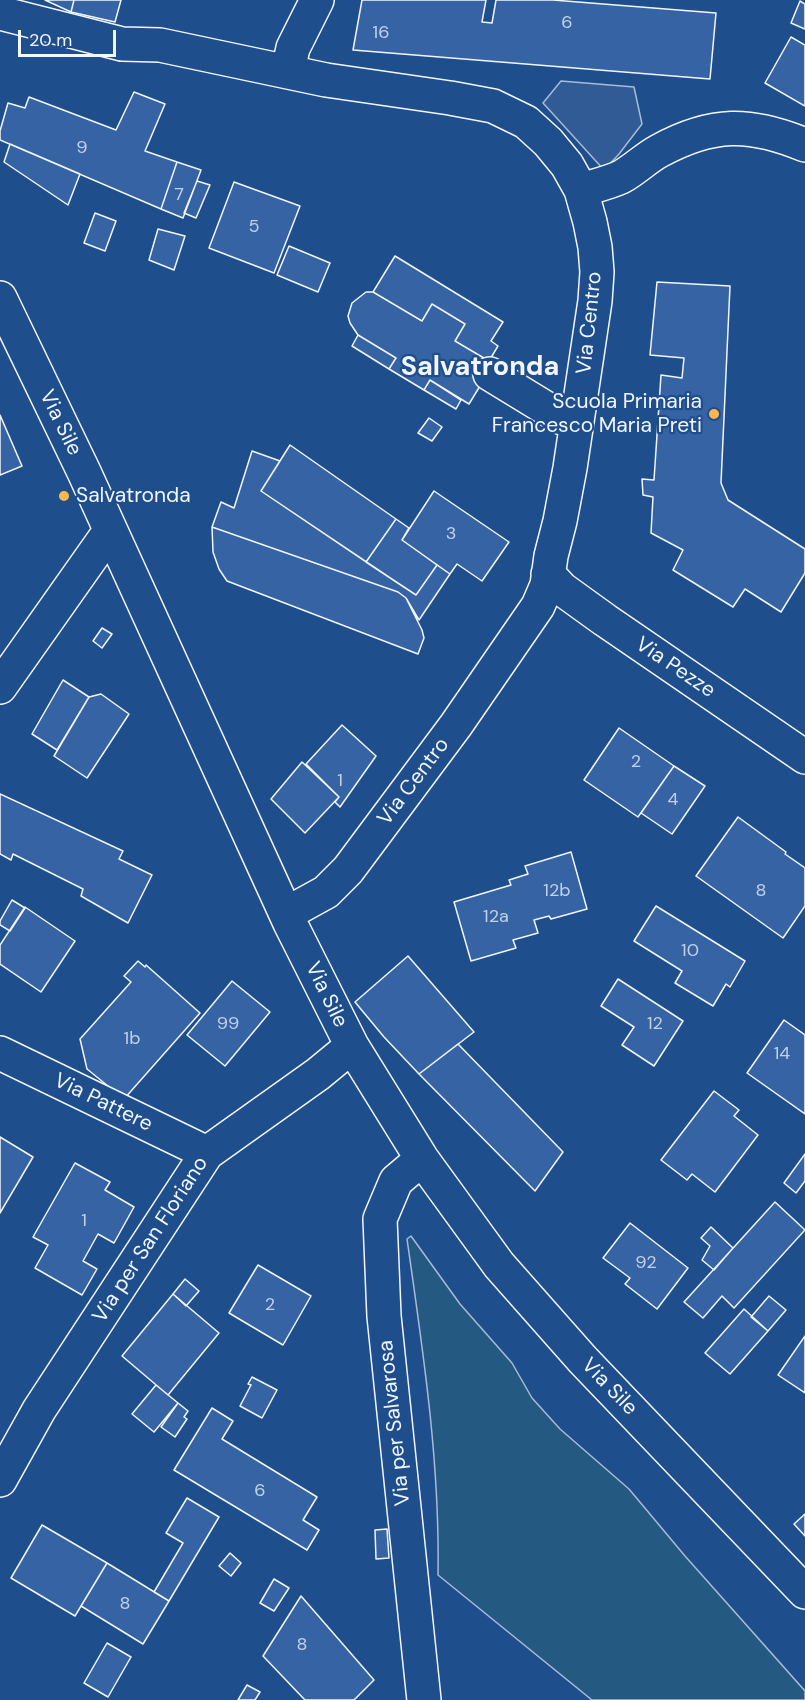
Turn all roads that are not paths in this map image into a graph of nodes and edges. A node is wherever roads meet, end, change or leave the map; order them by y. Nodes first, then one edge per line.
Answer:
1 (317, 0) edge
2 (0, 13) edge
3 (288, 71) junction
4 (805, 145) edge
5 (581, 190) junction
6 (0, 298) edge
7 (490, 374) dead end
8 (562, 418) dead end
9 (110, 531) junction
10 (548, 574) junction
11 (0, 687) edge
12 (805, 757) edge
13 (286, 914) junction
14 (352, 1046) junction
15 (0, 1053) edge
16 (207, 1153) junction
17 (422, 1159) junction
18 (0, 1480) edge
19 (805, 1592) edge
20 (424, 1700) edge

1 - 3 street
2 - 3 street, Via Centro
3 - 5 street, Via Centro
4 - 5 street
5 - 10 street, Via Centro
6 - 9 street, Via Sile
7 - 8 street
9 - 11 street
9 - 13 street, Via Sile
10 - 12 street, Via Pezze
10 - 13 street, Via Centro
13 - 14 street, Via Sile
14 - 16 street, Via per San Floriano
14 - 17 street, Via Sile
15 - 16 street, Via Pattere
16 - 18 street, Via per San Floriano
17 - 19 street, Via Sile
17 - 20 street, Via per Salvarosa

